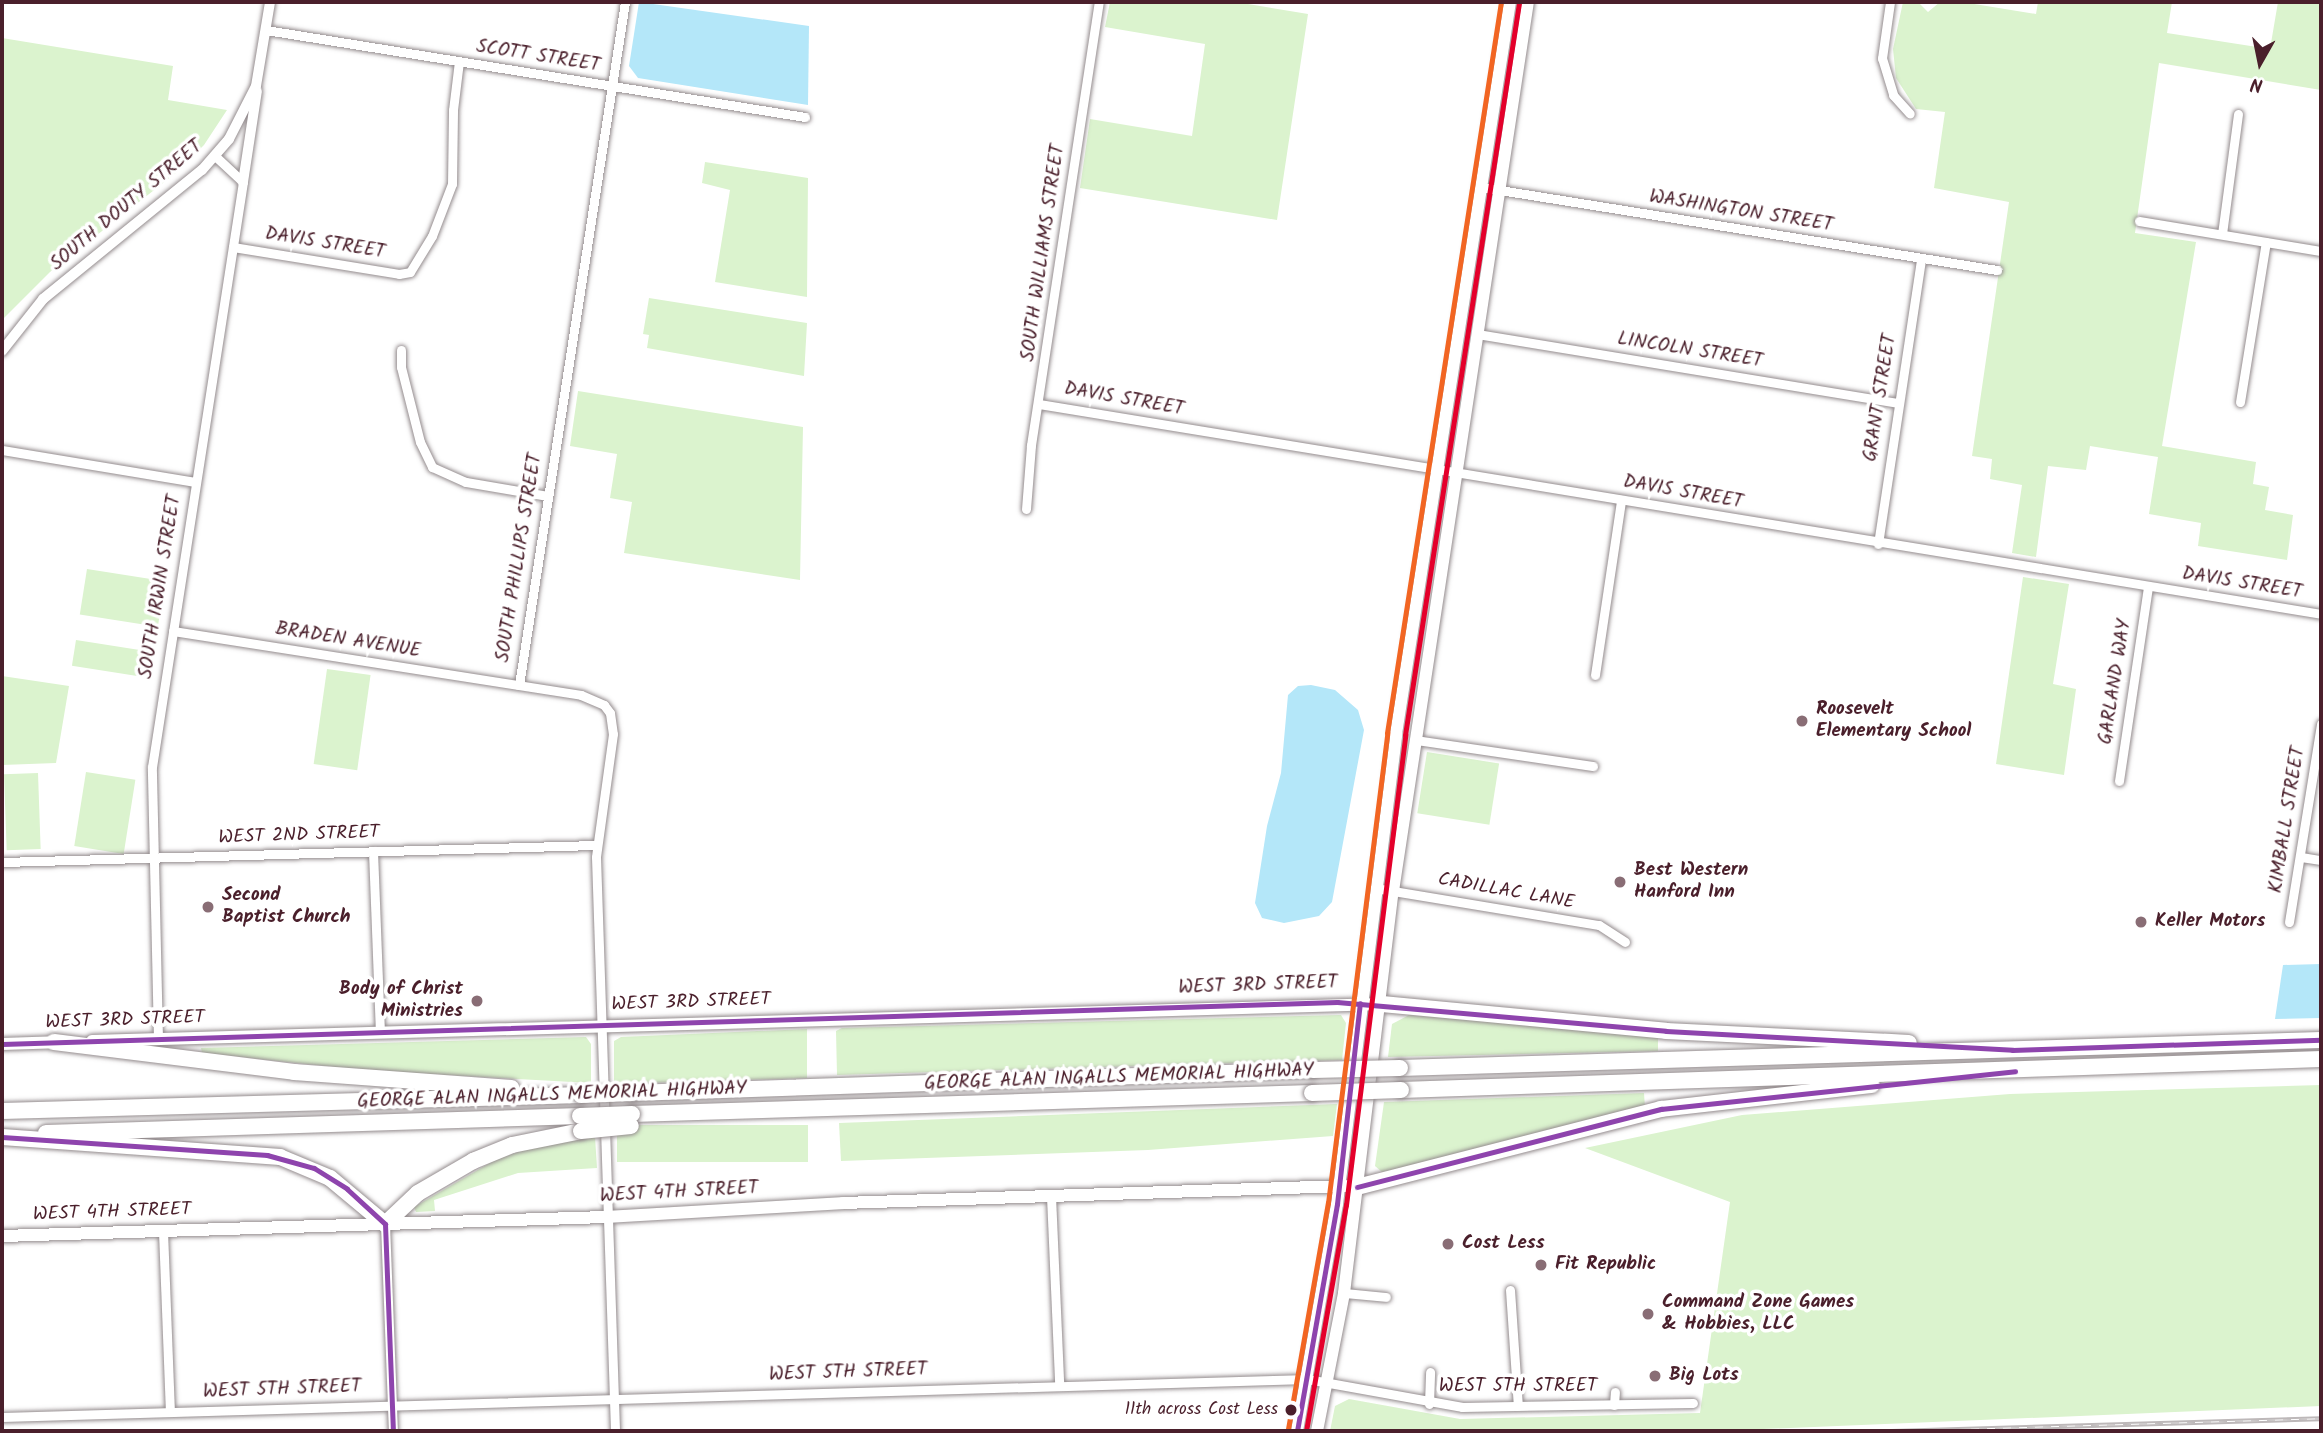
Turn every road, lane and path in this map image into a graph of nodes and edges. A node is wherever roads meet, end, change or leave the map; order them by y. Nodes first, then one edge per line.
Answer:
1 (270, 2) edge
2 (625, 2) edge
3 (1099, 2) edge
4 (1510, 2) edge
5 (1528, 2) edge
6 (1889, 2) edge
7 (266, 30) junction
8 (459, 61) junction
9 (258, 77) junction
10 (613, 86) junction
11 (1910, 114) dead end
12 (2238, 114) dead end
13 (804, 117) dead end
14 (215, 156) junction
15 (243, 182) junction
16 (1481, 187) junction
17 (1497, 191) junction
18 (2139, 221) dead end
19 (2222, 234) junction
20 (2266, 242) junction
21 (233, 247) junction
22 (2321, 251) edge
23 (1921, 258) junction
24 (1997, 270) dead end
25 (1477, 334) junction
26 (401, 350) dead end
27 (2, 351) edge
28 (2239, 402) dead end
29 (1897, 403) junction
30 (1039, 404) junction
31 (2, 450) edge
32 (1436, 470) junction
33 (1457, 474) junction
34 (195, 482) junction
35 (548, 496) junction
36 (1621, 500) junction
37 (1026, 509) dead end
38 (1878, 544) junction
39 (2148, 587) junction
40 (2321, 614) edge
41 (173, 631) junction
42 (1595, 676) dead end
43 (519, 685) junction
44 (2321, 724) edge
45 (2320, 737) edge
46 (1416, 740) junction
47 (1592, 766) dead end
48 (2119, 781) dead end
49 (597, 845) junction
50 (373, 851) junction
51 (2301, 857) junction
52 (152, 858) junction
53 (2321, 860) edge
54 (2, 862) edge
55 (1375, 888) junction
56 (1393, 891) junction
57 (2289, 922) dead end
58 (1625, 943) dead end
59 (1360, 1003) junction
60 (1382, 1004) junction
61 (601, 1025) junction
62 (380, 1032) junction
63 (158, 1039) junction
64 (2321, 1040) edge
65 (54, 1042) junction
66 (2, 1044) edge
67 (2012, 1050) junction
68 (2321, 1059) edge
69 (2017, 1070) junction
70 (579, 1095) junction
71 (2, 1111) edge
72 (580, 1124) junction
73 (2, 1136) edge
74 (1338, 1185) junction
75 (1357, 1187) junction
76 (1051, 1196) junction
77 (608, 1217) junction
78 (385, 1224) junction
79 (163, 1231) junction
80 (2, 1236) edge
81 (1510, 1290) dead end
82 (1344, 1293) junction
83 (1386, 1297) dead end
84 (1430, 1373) dead end
85 (1307, 1378) junction
86 (1059, 1382) junction
87 (1326, 1383) junction
88 (1615, 1392) dead end
89 (614, 1398) junction
90 (1693, 1403) dead end
91 (392, 1404) junction
92 (1429, 1404) junction
93 (1614, 1405) junction
94 (1518, 1406) junction
95 (170, 1410) junction
96 (2, 1417) edge
97 (393, 1431) edge
98 (615, 1431) edge
99 (1297, 1431) edge
100 (1317, 1431) edge

1 - 7 street
2 - 10 street, SOUTH PHILLIPS STREET
3 - 30 street, SOUTH WILLIAMS STREET
4 - 16 main road
5 - 17 main road
6 - 11 street
7 - 8 street, SCOTT STREET
7 - 9 street
8 - 10 street, SCOTT STREET
8 - 21 street, DAVIS STREET
9 - 14 street, SOUTH DOUTY STREET
9 - 15 street
10 - 13 street, SCOTT STREET
10 - 35 street, SOUTH PHILLIPS STREET
12 - 19 street
14 - 15 street
14 - 27 street, SOUTH DOUTY STREET
15 - 21 street, SOUTH IRWIN STREET
16 - 17 street, WASHINGTON STREET
16 - 32 main road
17 - 23 street, WASHINGTON STREET
17 - 25 main road
18 - 19 street
19 - 20 street
20 - 22 street
20 - 28 street
21 - 34 street, SOUTH IRWIN STREET
23 - 24 street, WASHINGTON STREET
23 - 29 street, GRANT STREET
25 - 29 street, LINCOLN STREET
25 - 33 main road
26 - 35 street
29 - 38 street, GRANT STREET
30 - 32 street, DAVIS STREET
30 - 37 street, SOUTH WILLIAMS STREET
31 - 34 street
32 - 33 street, DAVIS STREET
32 - 55 main road
33 - 36 street, DAVIS STREET
33 - 46 main road
34 - 41 street, SOUTH IRWIN STREET
35 - 43 street, SOUTH PHILLIPS STREET
36 - 38 street, DAVIS STREET
36 - 42 street
38 - 39 street, DAVIS STREET
39 - 40 street, DAVIS STREET
39 - 48 street, GARLAND WAY
41 - 43 street, BRADEN AVENUE
41 - 52 street, SOUTH IRWIN STREET
43 - 49 street, SOUTH PHILLIPS STREET
44 - 45 street, KIMBALL STREET
45 - 51 street, KIMBALL STREET
46 - 47 street
46 - 56 main road
49 - 50 street, WEST 2ND STREET
49 - 61 street, SOUTH PHILLIPS STREET
50 - 52 street, WEST 2ND STREET
50 - 62 street
51 - 53 street
51 - 57 street, KIMBALL STREET
52 - 54 street, WEST 2ND STREET
52 - 63 street, SOUTH IRWIN STREET
55 - 56 street, CADILLAC LANE
55 - 59 main road
56 - 58 street, CADILLAC LANE
56 - 60 main road
59 - 60 main road, WEST 3RD STREET
59 - 61 main road, WEST 3RD STREET
59 - 74 main road
60 - 67 highway
60 - 75 main road
61 - 62 main road, WEST 3RD STREET
61 - 77 street, SOUTH PHILLIPS STREET
62 - 63 main road, WEST 3RD STREET
63 - 65 main road, WEST 3RD STREET
64 - 67 highway, GEORGE ALAN INGALLS MEMORIAL HIGHWAY
65 - 66 main road, WEST 3RD STREET
65 - 70 highway
67 - 70 highway, GEORGE ALAN INGALLS MEMORIAL HIGHWAY, bridge
68 - 69 highway, GEORGE ALAN INGALLS MEMORIAL HIGHWAY
69 - 72 highway, GEORGE ALAN INGALLS MEMORIAL HIGHWAY, bridge
69 - 75 highway
70 - 71 highway, GEORGE ALAN INGALLS MEMORIAL HIGHWAY
72 - 73 highway, GEORGE ALAN INGALLS MEMORIAL HIGHWAY
72 - 78 highway
73 - 78 highway
74 - 75 main road, WEST 4TH STREET
74 - 76 main road, WEST 4TH STREET
74 - 85 main road
75 - 82 main road
76 - 77 main road, WEST 4TH STREET
76 - 86 street
77 - 78 main road, WEST 4TH STREET
77 - 89 street, SOUTH PHILLIPS STREET
78 - 79 main road, WEST 4TH STREET
78 - 91 street
79 - 80 main road, WEST 4TH STREET
79 - 95 street
81 - 94 street
82 - 83 street
82 - 87 main road
84 - 92 street
85 - 86 street, WEST 5TH STREET
85 - 87 street, WEST 5TH STREET
85 - 99 main road
86 - 89 street, WEST 5TH STREET
87 - 92 street, WEST 5TH STREET
87 - 100 main road
88 - 93 street
89 - 91 street, WEST 5TH STREET
89 - 98 street, SOUTH PHILLIPS STREET
90 - 93 street, WEST 5TH STREET
91 - 95 street, WEST 5TH STREET
91 - 97 street
92 - 94 street, WEST 5TH STREET
93 - 94 street, WEST 5TH STREET
95 - 96 street, WEST 5TH STREET

